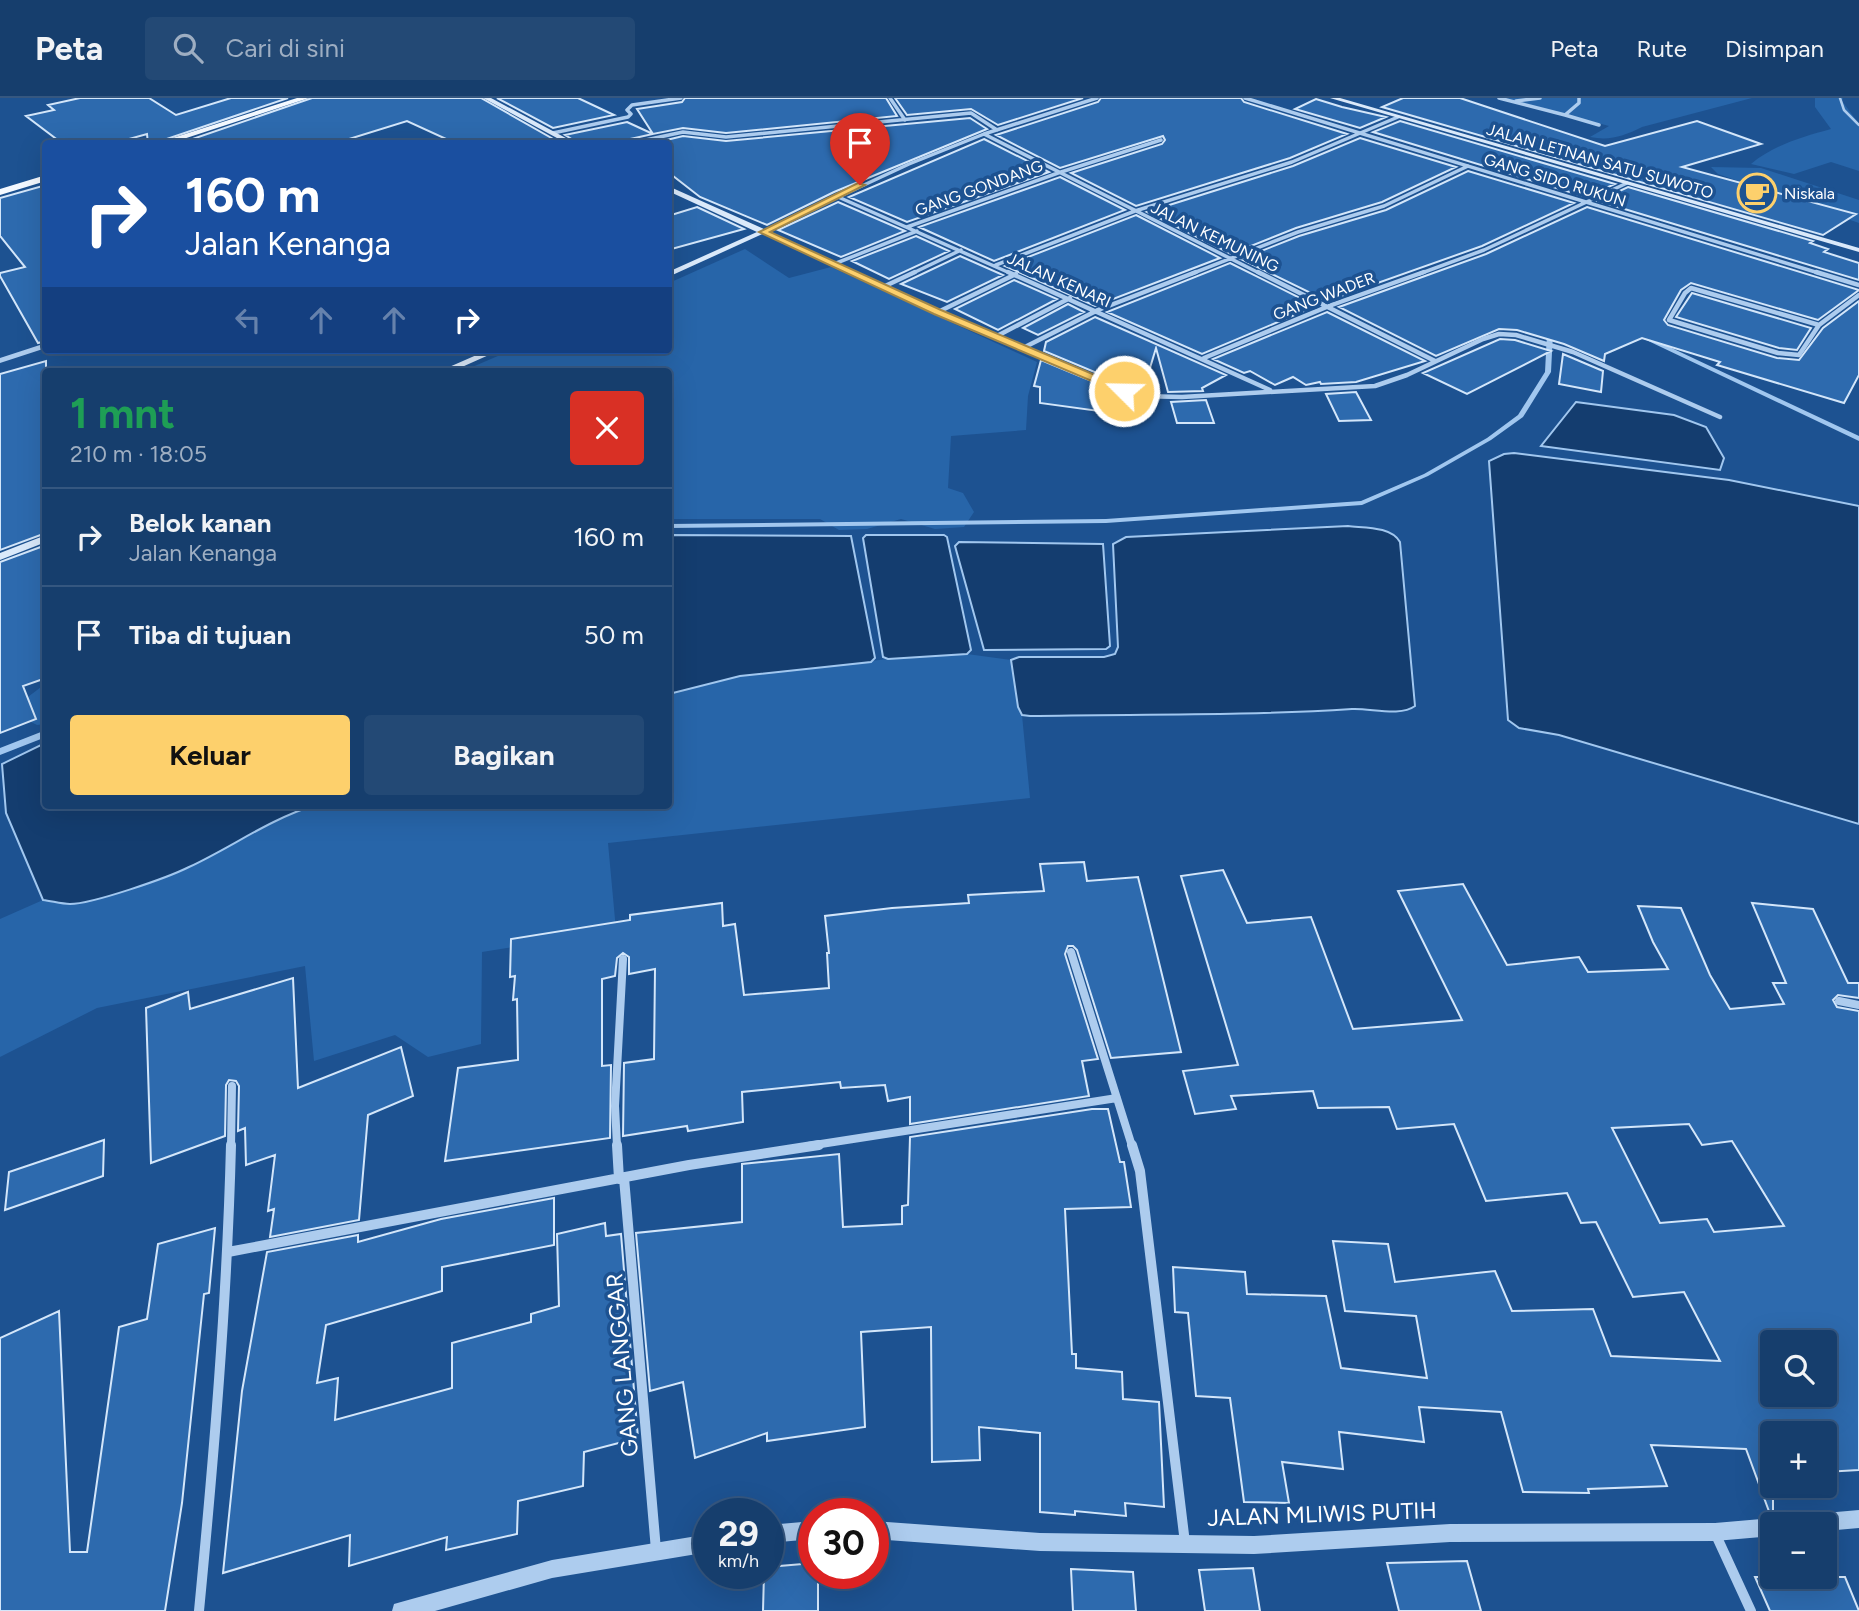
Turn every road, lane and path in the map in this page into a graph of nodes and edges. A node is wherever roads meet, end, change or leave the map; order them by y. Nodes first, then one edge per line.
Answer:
1 (305, 98) edge
2 (486, 98) edge
3 (681, 98) edge
4 (890, 98) edge
5 (1097, 98) edge
6 (1245, 98) edge
7 (1333, 98) edge
8 (1499, 98) edge
9 (1540, 98) edge
10 (1579, 98) edge
11 (1840, 98) edge
12 (1511, 101) junction
13 (1565, 115) junction
14 (1398, 117) junction
15 (905, 120) junction
16 (1600, 125) dead end
17 (1859, 125) edge
18 (997, 130) junction
19 (553, 133) junction
20 (984, 134) junction
21 (1361, 134) junction
22 (171, 140) edge
23 (566, 140) edge
24 (646, 140) edge
25 (1161, 140) dead end
26 (1468, 166) junction
27 (1058, 173) junction
28 (42, 179) edge
29 (1627, 183) junction
30 (672, 190) edge
31 (0, 192) edge
32 (836, 196) junction
33 (1588, 202) junction
34 (1135, 211) junction
35 (907, 227) junction
36 (917, 231) junction
37 (763, 232) junction
38 (961, 250) junction
39 (1859, 250) edge
40 (1228, 258) junction
41 (834, 264) junction
42 (996, 265) junction
43 (672, 273) edge
44 (1016, 274) junction
45 (1859, 285) edge
46 (883, 287) junction
47 (1859, 295) edge
48 (1070, 298) junction
49 (1329, 306) junction
50 (1098, 310) junction
51 (938, 312) junction
52 (1819, 325) junction
53 (997, 336) junction
54 (42, 346) edge
55 (1023, 348) junction
56 (486, 354) edge
57 (1204, 358) junction
58 (0, 361) edge
59 (1435, 361) junction
60 (452, 368) edge
61 (1270, 391) junction
62 (1720, 417) dead end
63 (42, 540) edge
64 (0, 557) edge
65 (1071, 952) dead end
66 (623, 959) dead end
67 (1839, 1001) dead end
68 (1859, 1005) edge
69 (232, 1086) dead end
70 (1118, 1098) junction
71 (622, 1178) junction
72 (228, 1252) junction
73 (1859, 1519) edge
74 (1837, 1521) edge
75 (1760, 1528) edge
76 (889, 1531) edge
77 (1715, 1532) junction
78 (1185, 1544) junction
79 (693, 1545) edge
80 (656, 1550) junction
81 (443, 1605) edge
82 (199, 1611) edge
83 (401, 1611) edge
84 (1751, 1611) edge

1 - 22 main road
2 - 19 main road
3 - 19 street
4 - 15 street
5 - 18 street
6 - 21 street, GANG SIDO RUKUN
7 - 14 main road, JALAN LETNAN SATU SUWOTO
8 - 12 street
9 - 12 street
10 - 13 street
11 - 17 lane
12 - 13 street
13 - 16 street
14 - 21 street
14 - 29 main road, JALAN LETNAN SATU SUWOTO
15 - 18 street
15 - 24 street
18 - 20 street
19 - 23 main road
20 - 27 street, JALAN KEMUNING
20 - 32 street
21 - 26 street, GANG SIDO RUKUN
21 - 34 street
25 - 27 street, GANG GONDANG
26 - 33 street, GANG SIDO RUKUN
26 - 40 street
27 - 34 street, JALAN KEMUNING
27 - 35 street, GANG GONDANG
28 - 31 main road
29 - 33 street
29 - 39 main road, JALAN LETNAN SATU SUWOTO
30 - 37 main road
32 - 35 street, JALAN KENARI
32 - 37 street
33 - 45 street, GANG SIDO RUKUN
33 - 49 street, GANG WADER
34 - 40 street, JALAN KEMUNING
34 - 42 street
35 - 36 street, JALAN KENARI
36 - 38 street, JALAN KENARI
36 - 41 street
37 - 41 street
37 - 43 main road
38 - 42 street, JALAN KENARI
38 - 46 street
40 - 49 street, JALAN KEMUNING
40 - 50 street
41 - 46 street
42 - 44 street, JALAN KENARI
44 - 48 street, JALAN KENARI
44 - 51 street
46 - 51 street
47 - 52 street
48 - 50 street, JALAN KENARI
48 - 53 street
49 - 57 street, GANG WADER
49 - 59 street, JALAN KEMUNING
50 - 55 street
50 - 57 street, JALAN KENARI
51 - 53 street
52 - 52 street
53 - 55 street
54 - 58 street
55 - 61 street
56 - 60 main road
57 - 61 street, JALAN KENARI
59 - 61 street
59 - 62 street
63 - 64 main road
65 - 70 street
66 - 71 street, GANG LANGGAR
67 - 68 street
69 - 72 street
70 - 71 street
70 - 78 street
71 - 72 street
71 - 80 street, GANG LANGGAR
72 - 82 street
73 - 74 street
75 - 77 street, JALAN MLIWIS PUTIH
76 - 78 street, JALAN MLIWIS PUTIH
77 - 78 street, JALAN MLIWIS PUTIH
77 - 84 street
79 - 80 street
80 - 81 street
81 - 83 street

